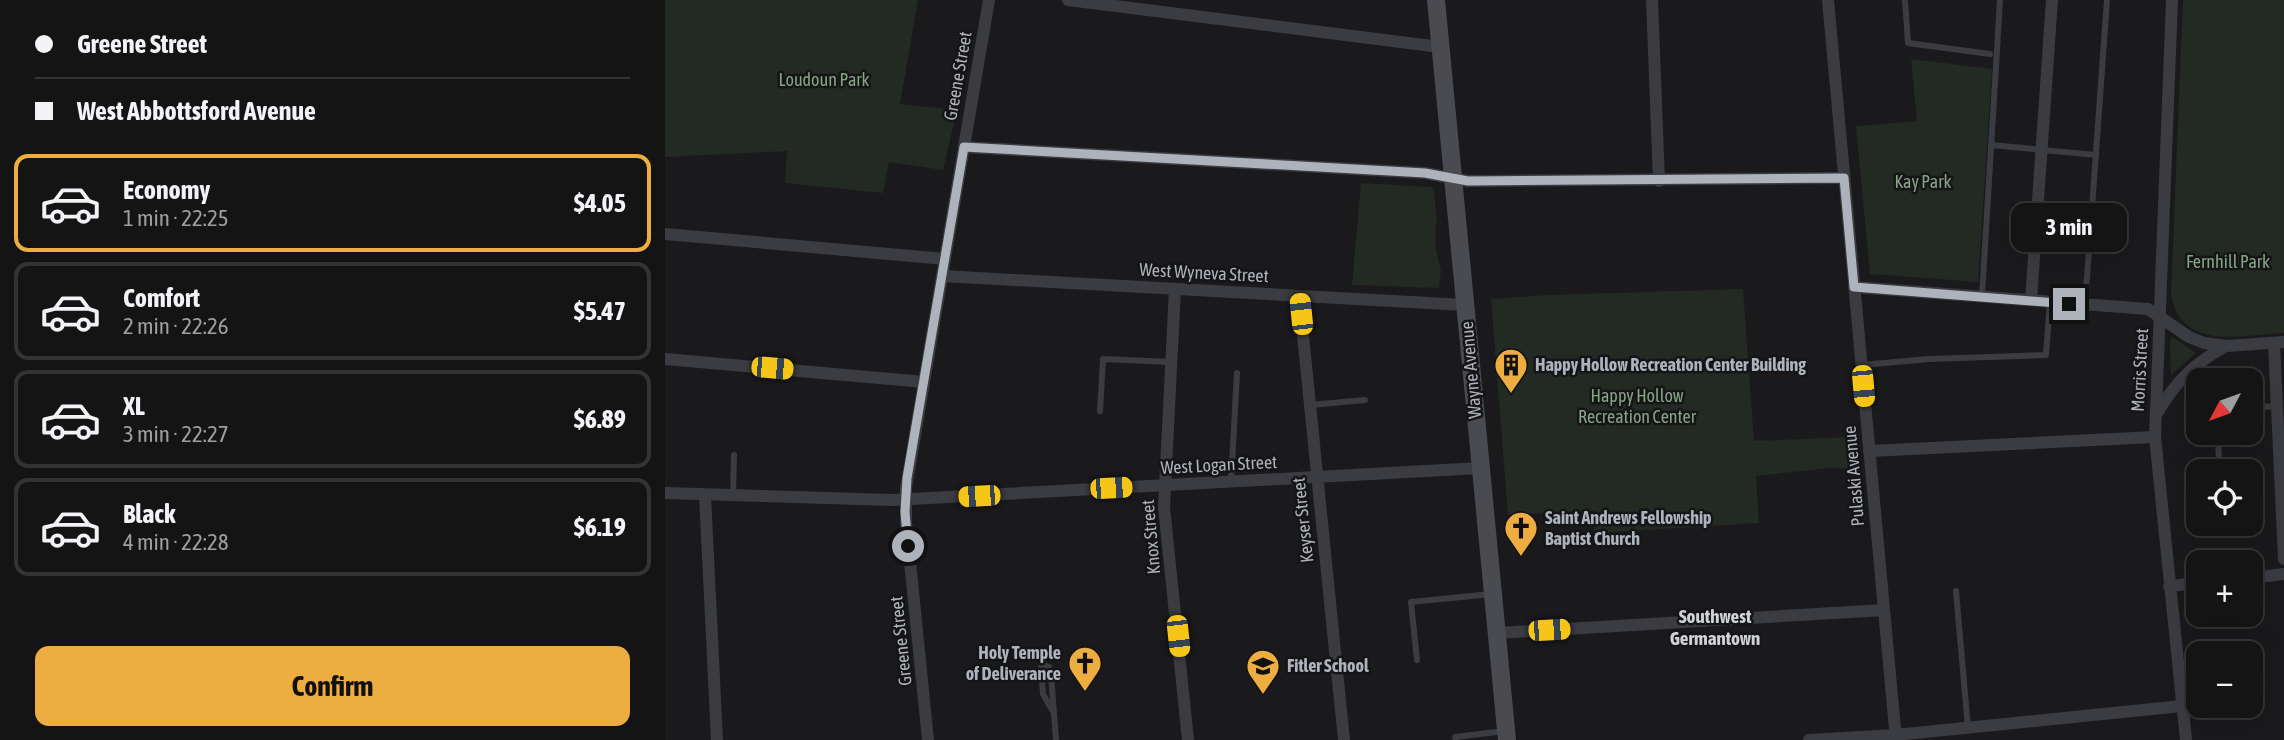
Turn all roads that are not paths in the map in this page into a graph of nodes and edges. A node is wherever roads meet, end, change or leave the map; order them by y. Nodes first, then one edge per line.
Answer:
1 (989, 0) edge
2 (1067, 0) edge
3 (1436, 0) edge
4 (1652, 0) edge
5 (1828, 0) edge
6 (1905, 0) edge
7 (2000, 0) edge
8 (2052, 0) edge
9 (2107, 0) edge
10 (2169, 0) edge
11 (1440, 47) junction
12 (1990, 54) dead end
13 (1991, 145) junction
14 (964, 147) junction
15 (2041, 149) junction
16 (2096, 155) junction
17 (1453, 177) junction
18 (1844, 178) junction
19 (1659, 181) junction
20 (665, 234) edge
21 (945, 259) junction
22 (942, 276) junction
23 (1854, 287) junction
24 (1175, 289) junction
25 (1299, 296) junction
26 (1982, 296) junction
27 (2031, 300) junction
28 (2050, 302) junction
29 (1465, 305) junction
30 (2085, 305) junction
31 (2161, 316) junction
32 (2279, 343) edge
33 (2227, 346) junction
34 (665, 359) edge
35 (1171, 362) junction
36 (1861, 365) junction
37 (1237, 373) dead end
38 (924, 382) junction
39 (1365, 400) dead end
40 (1310, 405) junction
41 (2276, 406) junction
42 (2263, 407) edge
43 (1100, 411) dead end
44 (2156, 415) junction
45 (2155, 437) junction
46 (2218, 445) edge
47 (1869, 451) junction
48 (734, 455) dead end
49 (2219, 458) dead end
50 (1481, 468) junction
51 (1317, 478) junction
52 (1231, 482) junction
53 (1164, 485) junction
54 (665, 493) edge
55 (705, 495) junction
56 (733, 495) junction
57 (905, 499) junction
58 (2284, 559) edge
59 (2284, 574) edge
60 (2263, 577) edge
61 (2186, 584) edge
62 (2169, 586) junction
63 (1956, 591) dead end
64 (1493, 593) junction
65 (1884, 610) junction
66 (1497, 633) junction
67 (1417, 660) dead end
68 (2182, 706) junction
69 (1052, 710) junction
70 (1968, 728) junction
71 (1507, 735) edge
72 (1895, 738) edge
73 (717, 740) edge
74 (929, 740) edge
75 (1056, 740) edge
76 (1188, 740) edge
77 (1344, 740) edge
78 (1456, 740) edge
79 (1809, 740) edge
80 (2186, 740) edge

1 - 14 street, Greene Street
2 - 11 street
3 - 11 main road, Wayne Avenue
4 - 19 street
5 - 18 street, Pulaski Avenue
6 - 12 lane
7 - 13 lane
8 - 15 street
9 - 16 lane
10 - 31 street, Morris Street
11 - 17 main road, Wayne Avenue
13 - 15 lane
13 - 26 lane
14 - 17 street
14 - 21 street, Greene Street
15 - 16 lane
15 - 27 street
16 - 30 lane
17 - 19 street
17 - 29 main road, Wayne Avenue
18 - 19 street
18 - 23 street, Pulaski Avenue
20 - 21 street
21 - 22 street, Greene Street
22 - 24 street, West Wyneva Street
22 - 38 street, Greene Street
23 - 26 street
23 - 36 street, Pulaski Avenue
24 - 25 street, West Wyneva Street
24 - 35 street, Knox Street
25 - 29 street, West Wyneva Street
25 - 40 street, Keyser Street
26 - 27 street
27 - 28 street
28 - 30 street
28 - 36 lane
29 - 50 main road, Wayne Avenue
30 - 31 street
31 - 33 street
31 - 44 street, Morris Street
32 - 33 street
32 - 41 street
33 - 44 street
34 - 38 street
35 - 43 lane
35 - 53 street, Knox Street
36 - 47 street, Pulaski Avenue
37 - 52 lane
38 - 57 street, Greene Street
39 - 40 lane
40 - 51 street, Keyser Street
41 - 42 lane
41 - 58 street
44 - 45 street, Morris Street
45 - 47 street
45 - 62 street, Morris Street
46 - 49 lane
47 - 65 street, Pulaski Avenue
48 - 56 lane
50 - 51 street, West Logan Street
50 - 64 main road, Wayne Avenue
51 - 52 street, West Logan Street
51 - 77 street, Keyser Street
52 - 53 street, West Logan Street
53 - 57 street, West Logan Street
53 - 76 street, Knox Street
54 - 55 street, West Logan Street
55 - 56 street, West Logan Street
55 - 73 street
56 - 57 street, West Logan Street
57 - 74 street, Greene Street
59 - 60 street
61 - 62 street
62 - 68 street, Morris Street
63 - 70 lane
64 - 66 main road, Wayne Avenue
64 - 67 lane
65 - 66 street
65 - 72 street, Pulaski Avenue
66 - 71 main road, Wayne Avenue
68 - 70 street
68 - 80 street, Morris Street
69 - 69 lane
69 - 75 lane
70 - 72 street
71 - 78 lane
72 - 79 street

